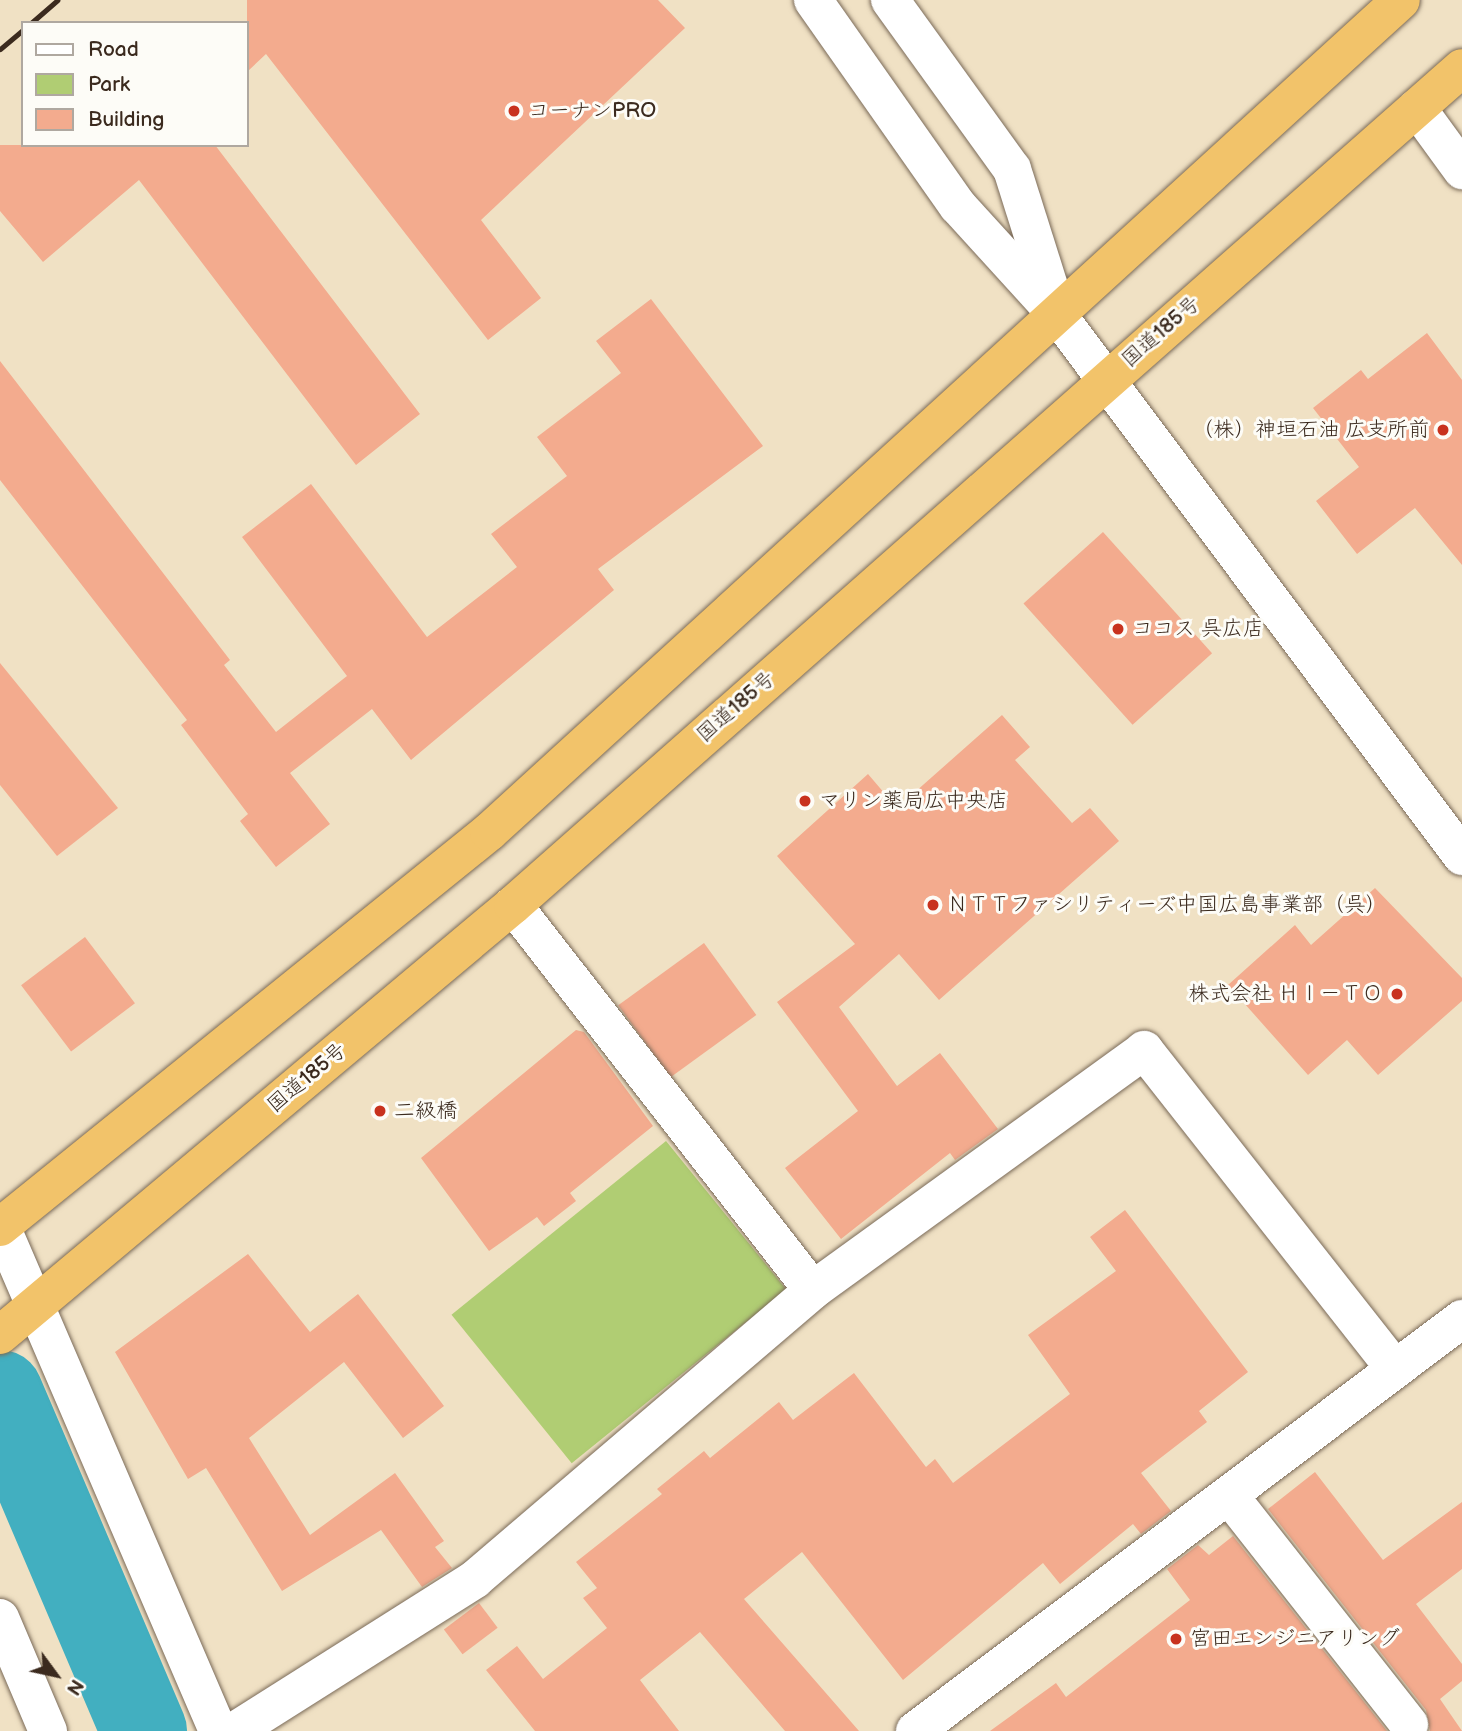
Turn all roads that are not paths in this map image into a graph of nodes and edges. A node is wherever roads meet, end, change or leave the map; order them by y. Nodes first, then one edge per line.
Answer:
1 (813, 0) edge
2 (890, 0) edge
3 (1401, 0) edge
4 (1462, 68) edge
5 (1417, 108) junction
6 (1462, 170) edge
7 (1059, 317) junction
8 (1104, 382) junction
9 (1462, 856) edge
10 (513, 905) junction
11 (0, 1226) edge
12 (813, 1290) junction
13 (1462, 1319) edge
14 (16, 1322) edge
15 (1395, 1368) junction
16 (1231, 1499) junction
17 (0, 1618) edge
18 (1409, 1724) dead end
19 (48, 1731) edge
20 (218, 1731) edge
21 (235, 1731) edge
22 (915, 1731) edge

1 - 7 street
2 - 7 street
3 - 7 highway
4 - 5 highway, 国道185号
5 - 6 street
5 - 8 highway, 国道185号
7 - 8 street
7 - 11 highway
8 - 9 street
8 - 10 highway, 国道185号
10 - 12 street
10 - 14 highway, 国道185号
11 - 14 street
12 - 15 street
12 - 21 street
13 - 15 street
14 - 20 street
15 - 16 street
16 - 18 street
16 - 22 street
17 - 19 street

